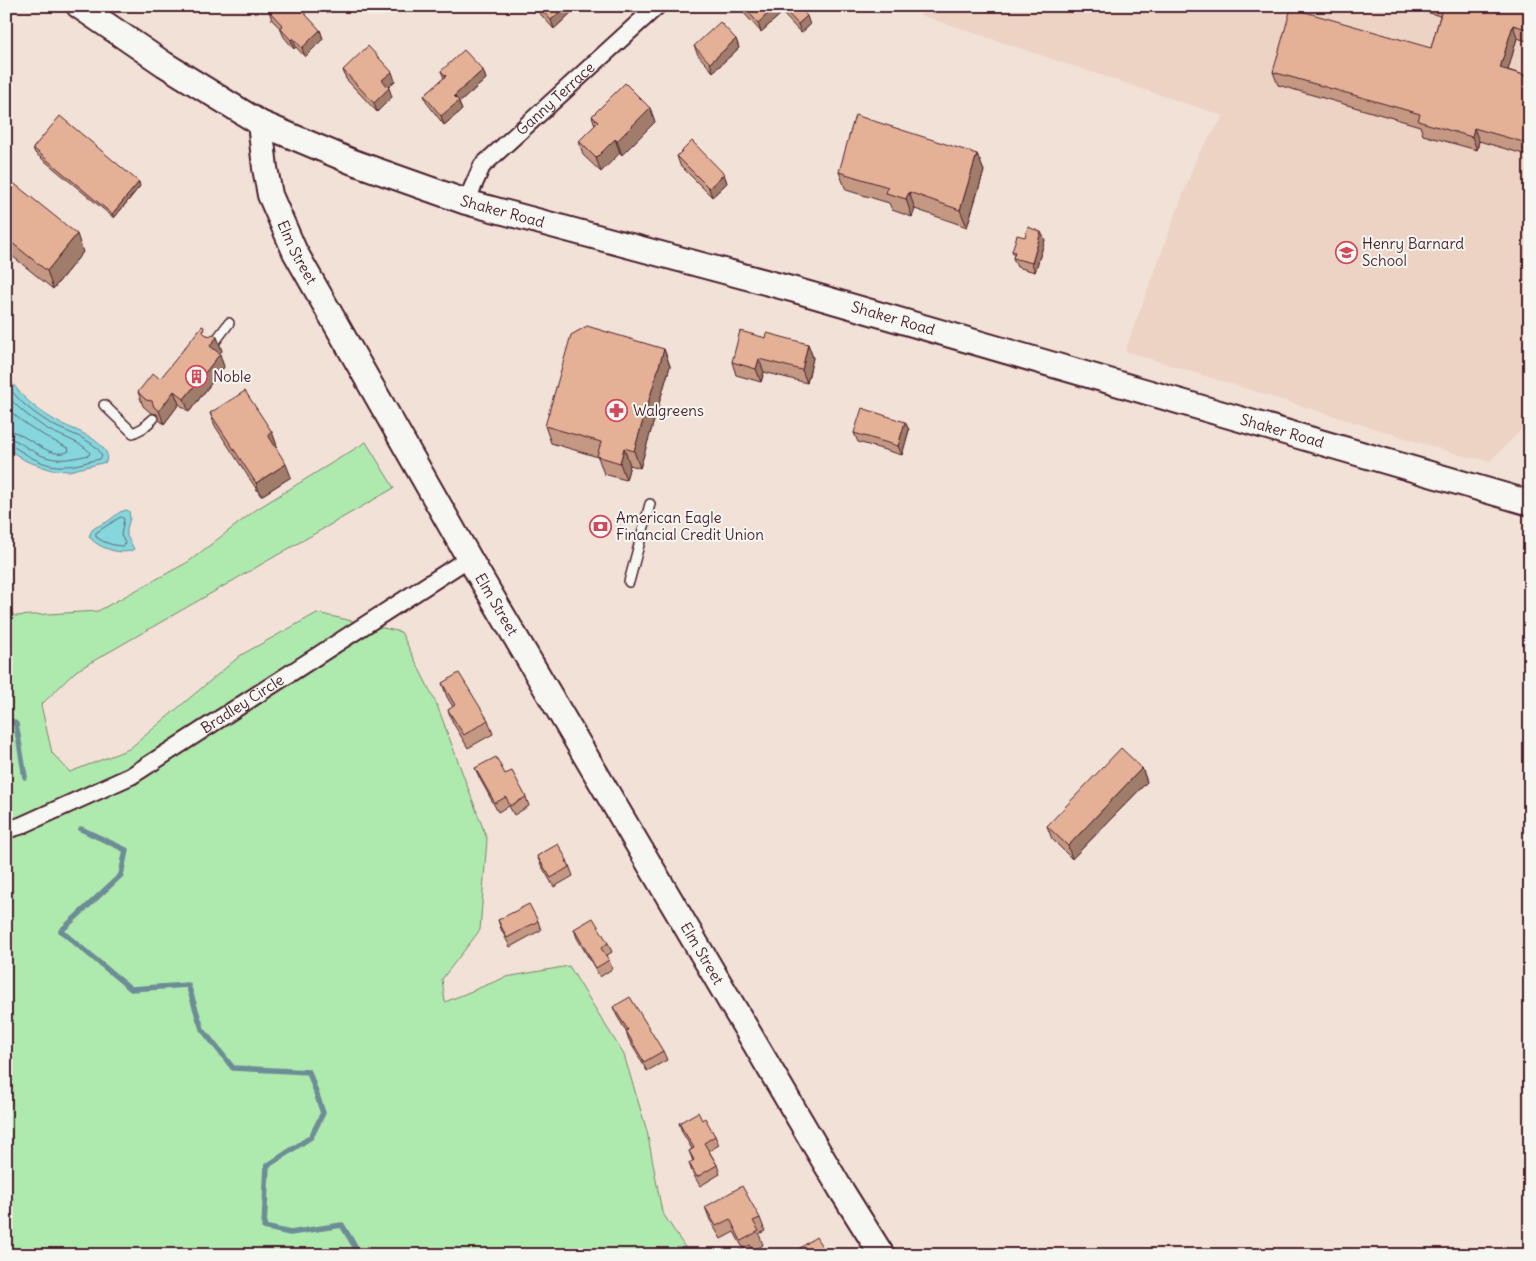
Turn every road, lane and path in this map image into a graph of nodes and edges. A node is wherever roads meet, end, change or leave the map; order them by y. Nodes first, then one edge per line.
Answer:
1 (79, 6) edge
2 (657, 6) edge
3 (260, 123) junction
4 (466, 202) junction
5 (229, 323) dead end
6 (214, 343) edge
7 (104, 404) dead end
8 (153, 420) edge
9 (1530, 502) edge
10 (650, 504) dead end
11 (468, 558) junction
12 (629, 582) dead end
13 (6, 830) edge
14 (882, 1255) edge

1 - 3 main road
2 - 4 street, Ganny Terrace
3 - 4 main road, Shaker Road
3 - 11 main road, Elm Street
4 - 9 main road, Shaker Road
5 - 6 lane
7 - 8 lane
10 - 12 lane
11 - 13 street, Bradley Circle
11 - 14 main road, Elm Street

